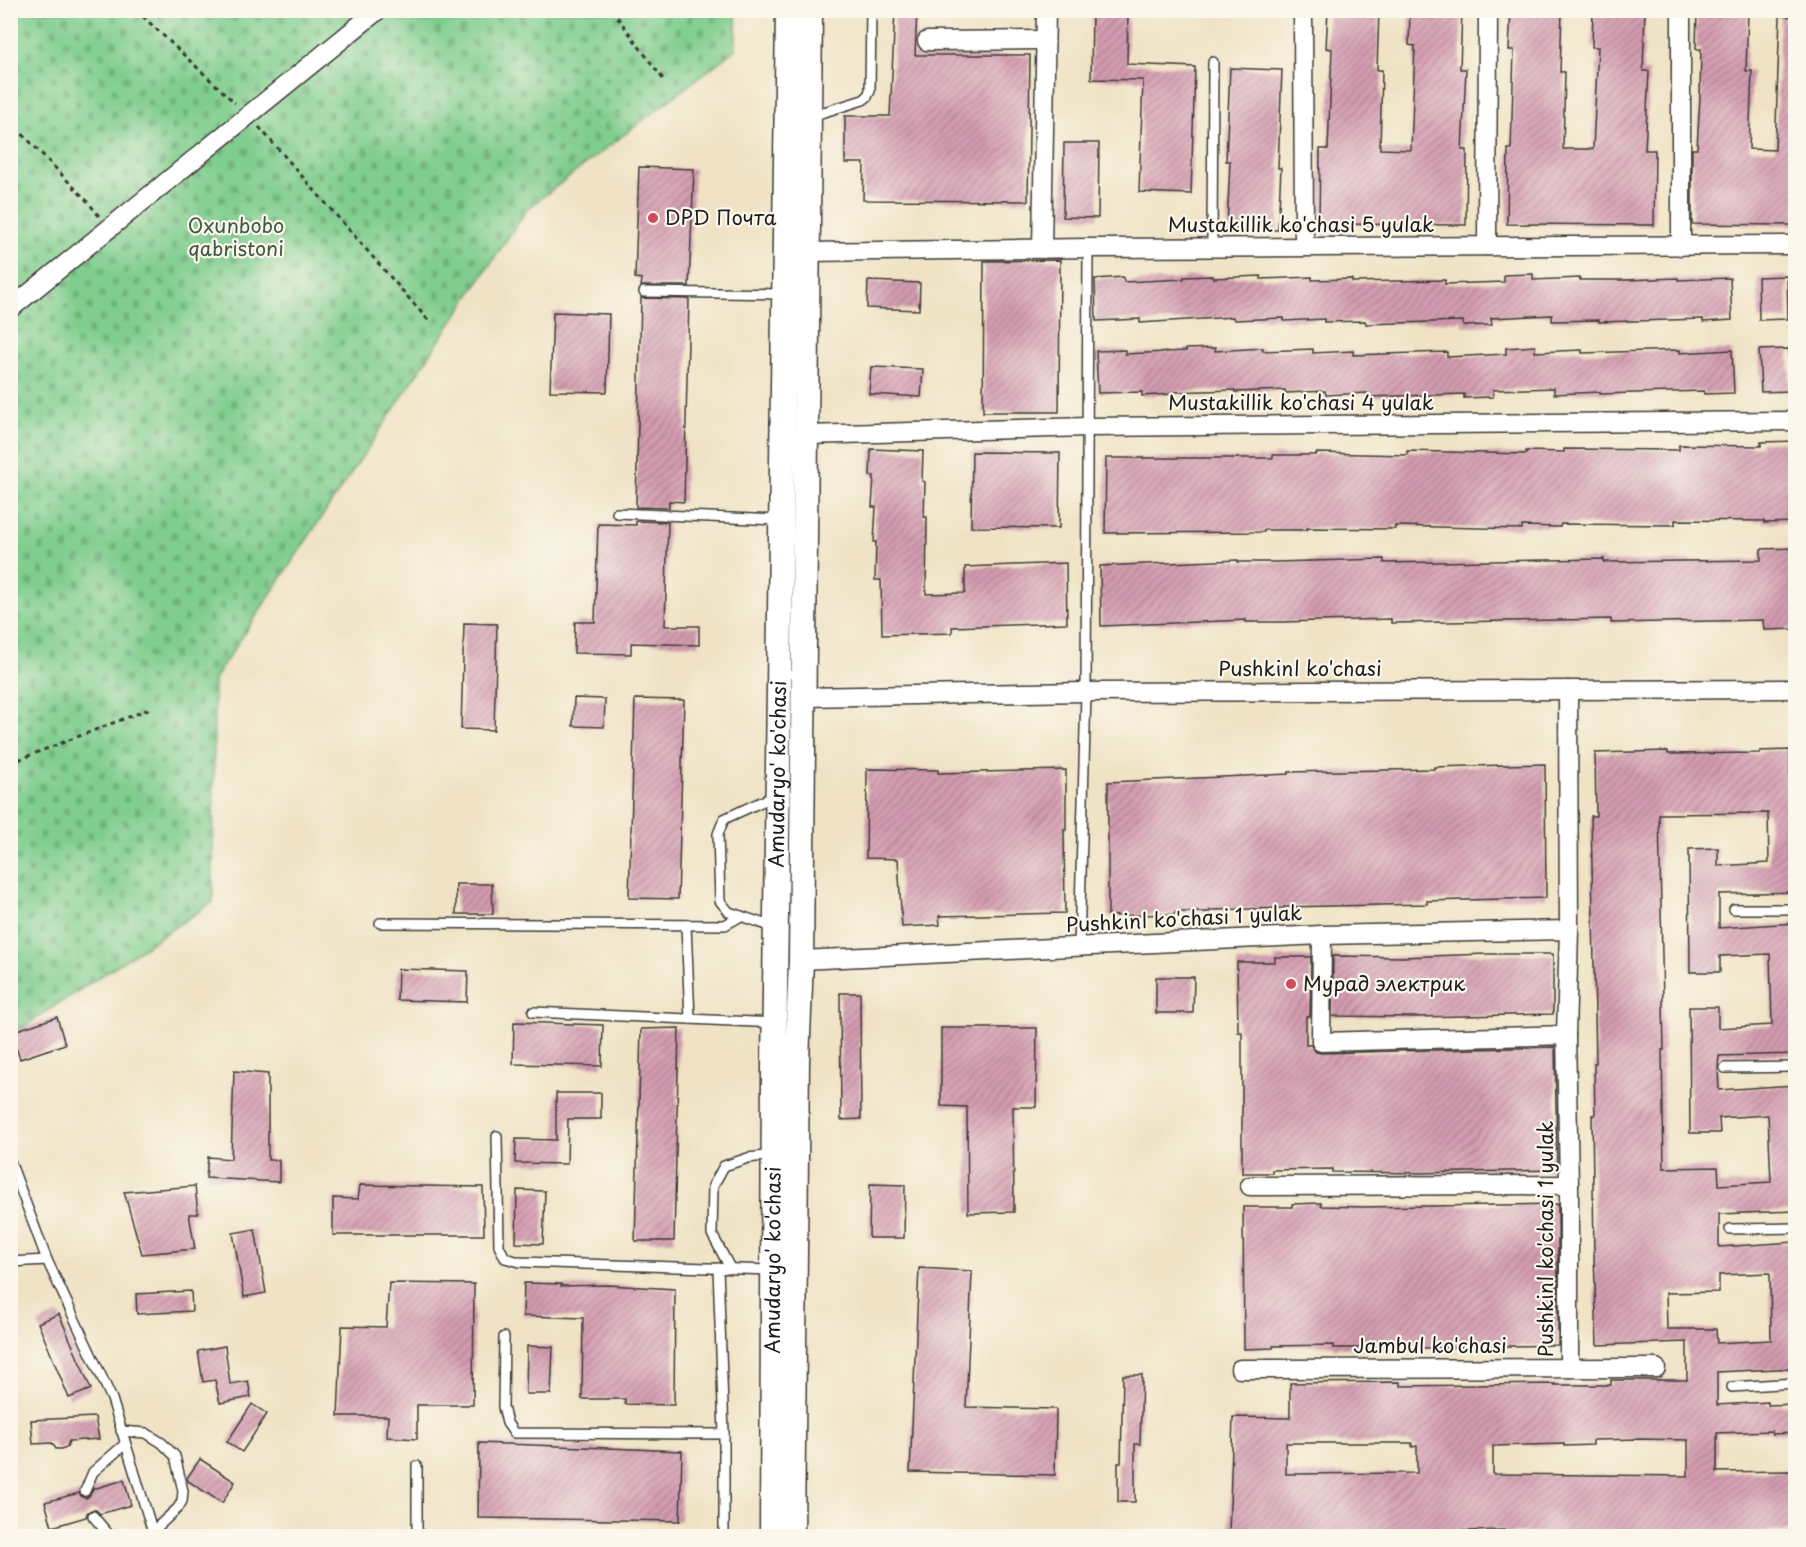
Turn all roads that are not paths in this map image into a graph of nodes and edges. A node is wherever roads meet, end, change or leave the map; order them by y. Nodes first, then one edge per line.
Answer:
1 (378, 10) edge
2 (788, 10) edge
3 (810, 10) edge
4 (871, 10) edge
5 (1046, 10) edge
6 (1303, 10) edge
7 (1488, 10) edge
8 (1681, 10) edge
9 (1044, 40) junction
10 (927, 41) dead end
11 (1214, 62) dead end
12 (809, 117) junction
13 (1796, 245) edge
14 (1487, 246) junction
15 (1681, 246) junction
16 (1304, 247) junction
17 (1088, 248) junction
18 (1212, 248) junction
19 (1042, 249) junction
20 (807, 252) junction
21 (644, 292) dead end
22 (784, 294) junction
23 (10, 309) edge
24 (1796, 422) edge
25 (1087, 428) junction
26 (807, 435) junction
27 (617, 513) dead end
28 (781, 520) junction
29 (1796, 689) edge
30 (1568, 690) junction
31 (1086, 692) junction
32 (804, 697) junction
33 (778, 698) junction
34 (777, 794) junction
35 (1734, 909) dead end
36 (1796, 909) edge
37 (741, 916) junction
38 (380, 922) dead end
39 (686, 925) junction
40 (776, 928) junction
41 (1569, 930) junction
42 (1322, 935) junction
43 (1079, 948) junction
44 (801, 960) junction
45 (533, 1012) dead end
46 (690, 1019) junction
47 (774, 1023) junction
48 (1566, 1035) junction
49 (1796, 1067) edge
50 (1725, 1068) dead end
51 (497, 1136) dead end
52 (774, 1155) junction
53 (10, 1161) edge
54 (1569, 1185) junction
55 (1251, 1186) dead end
56 (1796, 1228) edge
57 (1730, 1229) dead end
58 (47, 1260) junction
59 (10, 1262) edge
60 (718, 1268) junction
61 (730, 1269) junction
62 (773, 1270) junction
63 (504, 1337) dead end
64 (1569, 1368) junction
65 (1656, 1368) dead end
66 (1240, 1369) dead end
67 (1796, 1383) edge
68 (1732, 1387) dead end
69 (121, 1431) junction
70 (724, 1434) junction
71 (125, 1444) junction
72 (417, 1466) dead end
73 (85, 1491) dead end
74 (93, 1516) dead end
75 (153, 1534) edge
76 (110, 1536) edge
77 (421, 1536) edge
78 (724, 1536) edge
79 (772, 1536) edge
80 (792, 1536) edge

1 - 23 street
2 - 22 street, Amudaryo' ko'chasi
3 - 12 street
4 - 12 lane
5 - 9 street
6 - 16 street
7 - 14 street
8 - 15 street
9 - 10 street
9 - 19 street
11 - 18 lane
12 - 20 street
13 - 15 street, Mustakillik ko'chasi 5 yulak
14 - 15 street, Mustakillik ko'chasi 5 yulak
14 - 16 street, Mustakillik ko'chasi 5 yulak
16 - 18 street, Mustakillik ko'chasi 5 yulak
17 - 18 street, Mustakillik ko'chasi 5 yulak
17 - 19 street, Mustakillik ko'chasi 5 yulak
17 - 25 lane
19 - 20 street, Mustakillik ko'chasi 5 yulak
20 - 26 street
21 - 22 lane
22 - 28 street, Amudaryo' ko'chasi
24 - 25 street, Mustakillik ko'chasi 4 yulak
25 - 26 street, Mustakillik ko'chasi 4 yulak
25 - 31 lane
26 - 32 street
27 - 28 lane
28 - 33 street, Amudaryo' ko'chasi
29 - 30 street, Pushkinl ko'chasi
30 - 31 street, Pushkinl ko'chasi
30 - 41 street, Pushkinl ko'chasi 1 yulak
31 - 32 street, Pushkinl ko'chasi
31 - 43 lane
32 - 33 street
32 - 44 street
33 - 34 street, Amudaryo' ko'chasi
34 - 37 lane
34 - 40 street, Amudaryo' ko'chasi
35 - 36 lane
37 - 39 lane
37 - 40 lane
38 - 39 lane
39 - 46 lane
40 - 47 street, Amudaryo' ko'chasi
41 - 42 street, Pushkinl ko'chasi 1 yulak
41 - 48 street, Pushkinl ko'chasi 1 yulak
42 - 43 street, Pushkinl ko'chasi 1 yulak
42 - 48 street
43 - 44 street, Pushkinl ko'chasi 1 yulak
44 - 80 street
45 - 46 lane
46 - 47 lane
47 - 52 street, Amudaryo' ko'chasi
48 - 54 street, Pushkinl ko'chasi 1 yulak
49 - 50 lane
51 - 60 lane
52 - 61 lane
52 - 62 street, Amudaryo' ko'chasi
53 - 58 lane
54 - 55 street
54 - 64 street, Pushkinl ko'chasi 1 yulak
56 - 57 lane
58 - 59 lane
58 - 69 lane
60 - 61 lane
60 - 70 lane
61 - 62 lane
62 - 79 street, Amudaryo' ko'chasi
63 - 70 lane
64 - 65 street, Jambul ko'chasi
64 - 66 street, Jambul ko'chasi
67 - 68 lane
69 - 71 lane
69 - 75 lane
70 - 78 lane
71 - 73 lane
71 - 75 lane
72 - 77 lane
74 - 76 lane

